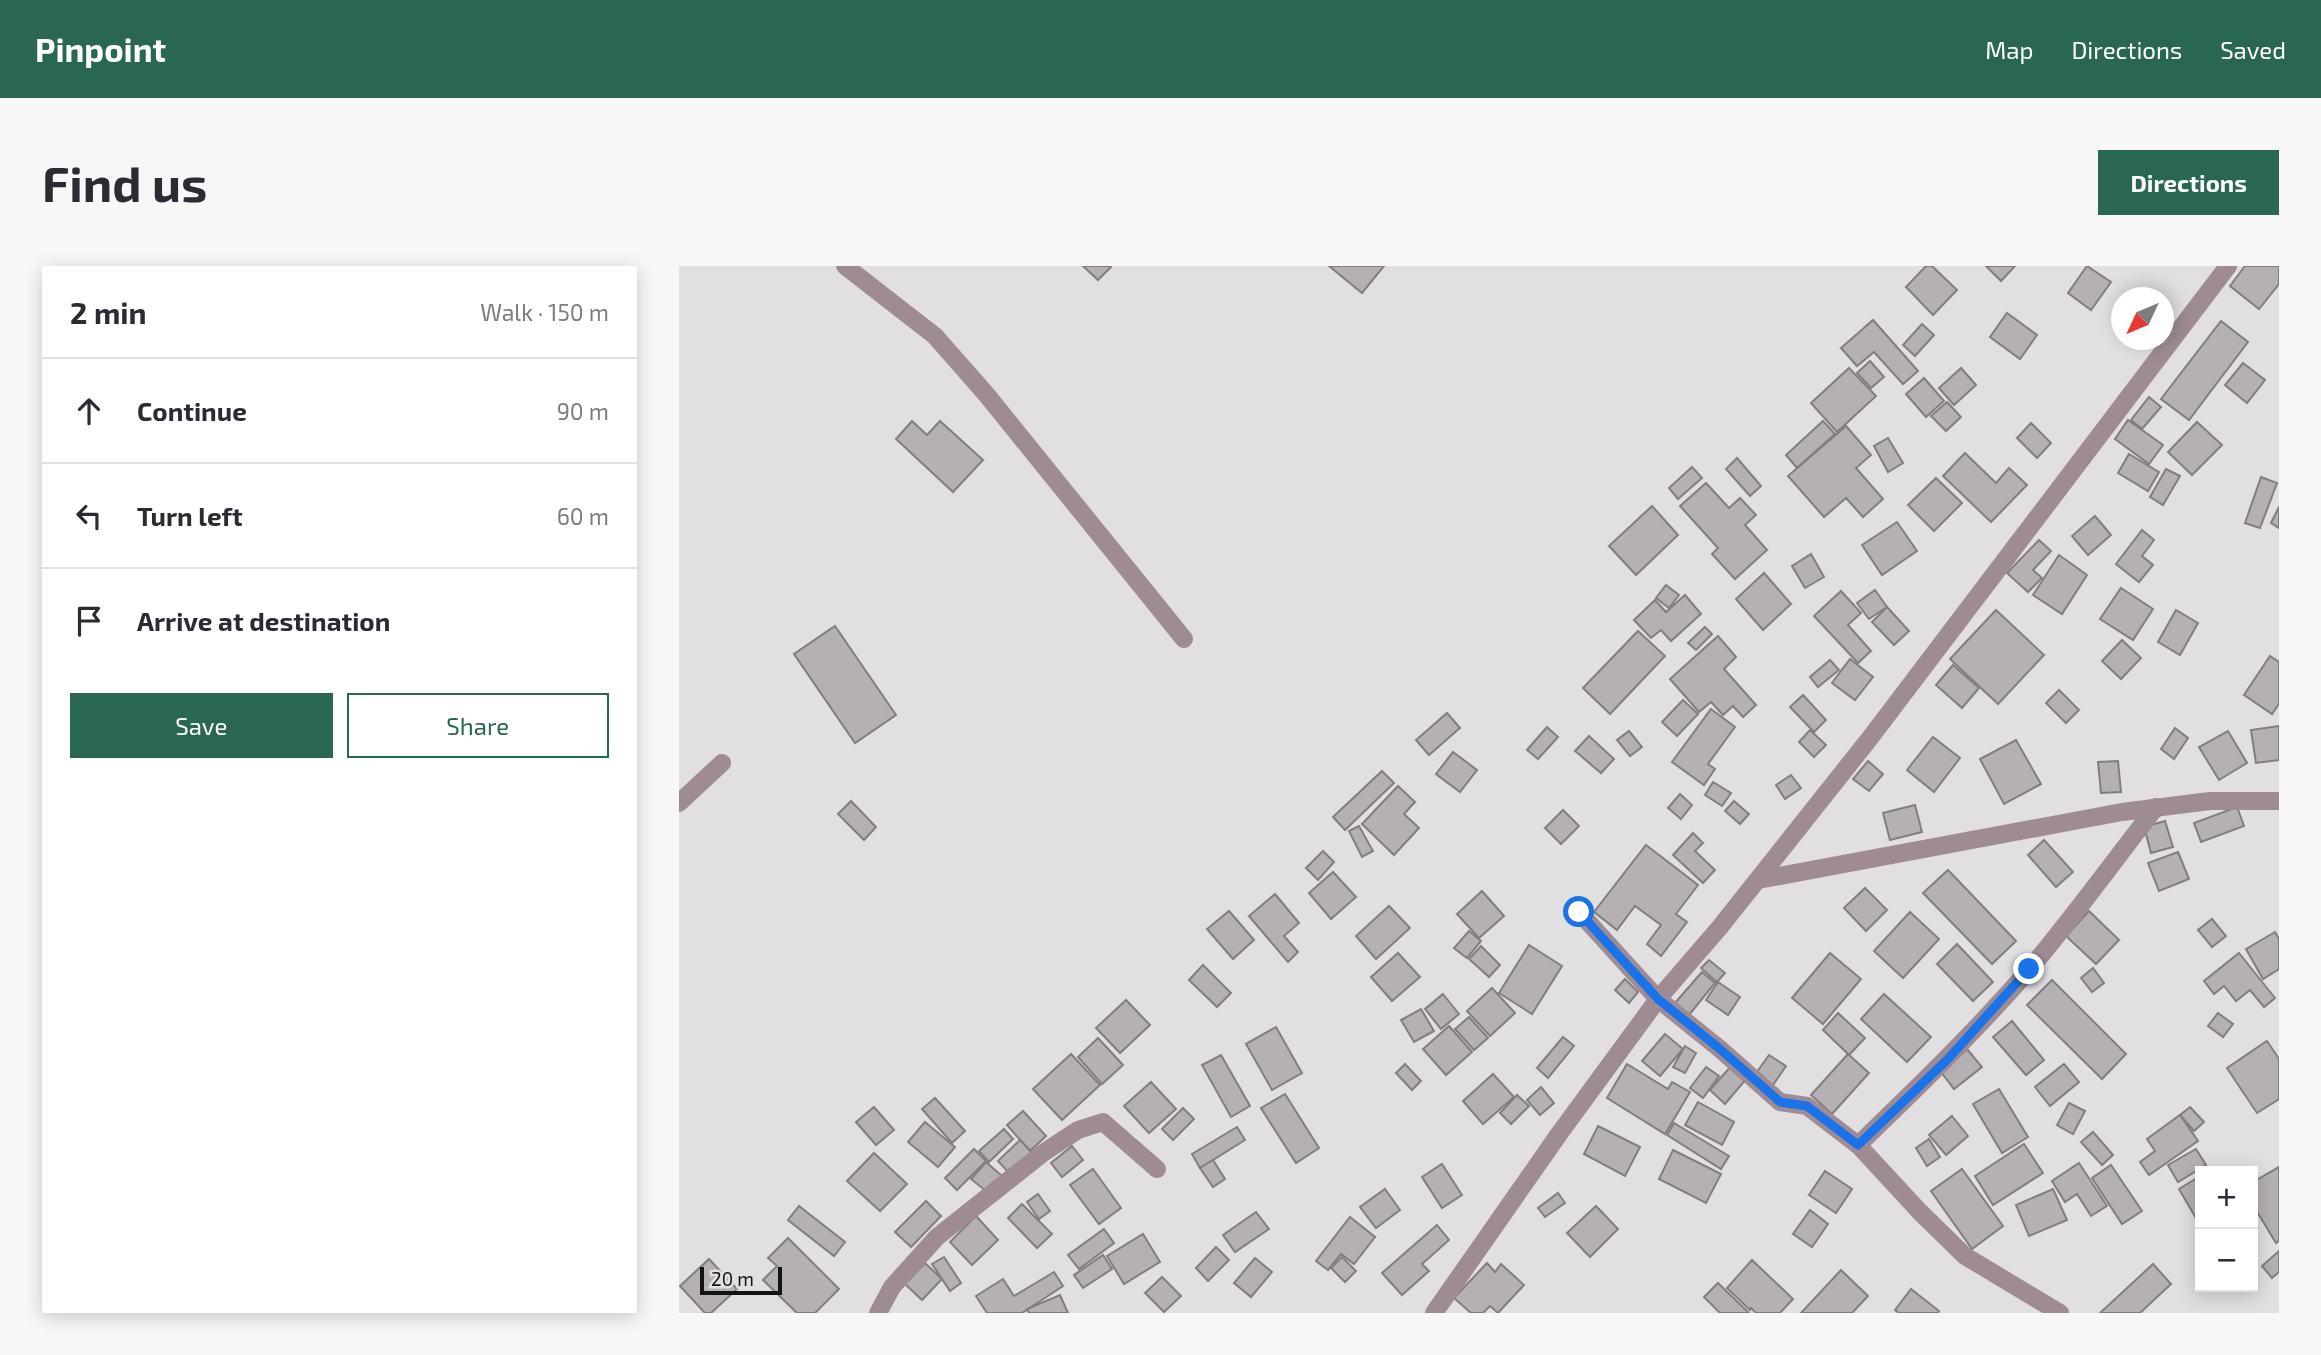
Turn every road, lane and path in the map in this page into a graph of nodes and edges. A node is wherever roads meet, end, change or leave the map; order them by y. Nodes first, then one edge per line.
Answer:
1 (845, 266) edge
2 (2228, 266) edge
3 (1184, 639) dead end
4 (722, 763) dead end
5 (2279, 801) edge
6 (679, 803) edge
7 (2156, 807) junction
8 (1758, 880) junction
9 (1579, 912) dead end
10 (1658, 999) junction
11 (1858, 1145) junction
12 (1157, 1168) dead end
13 (878, 1313) edge
14 (1434, 1313) edge
15 (2060, 1313) edge

1 - 3 street
2 - 8 street
4 - 6 street
5 - 7 street
7 - 8 street
7 - 11 street
8 - 10 street
9 - 10 street
10 - 11 street
10 - 14 street
11 - 15 street
12 - 13 street

